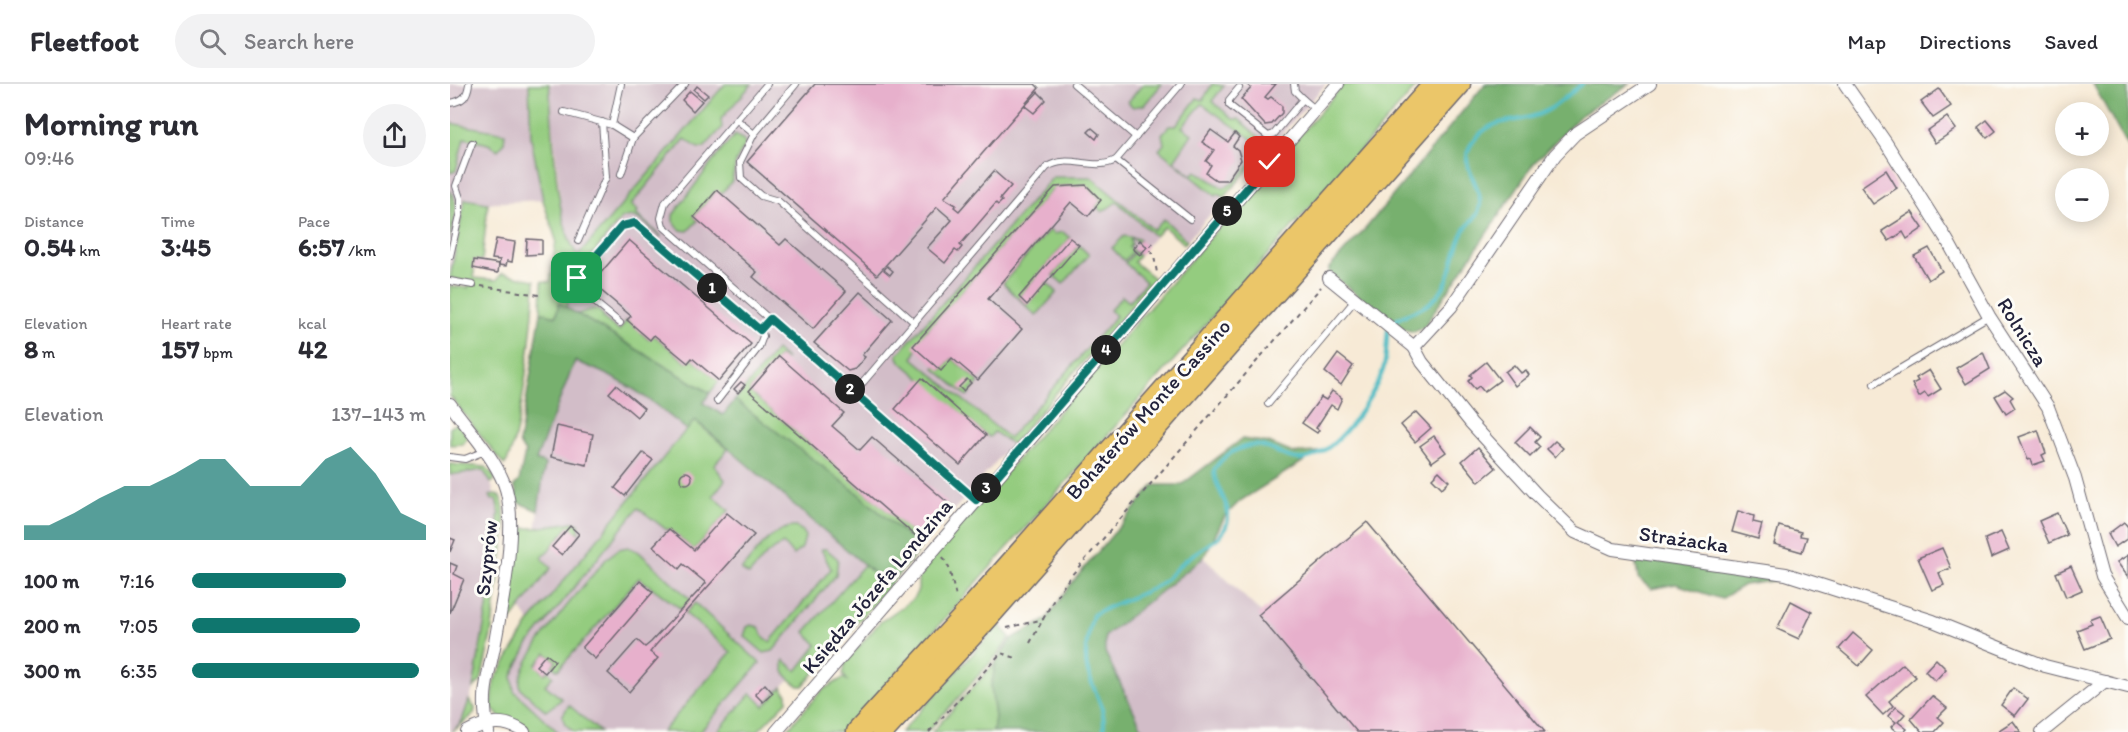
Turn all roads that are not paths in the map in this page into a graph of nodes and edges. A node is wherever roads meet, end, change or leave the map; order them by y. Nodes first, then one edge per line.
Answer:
1 (469, 84) edge
2 (621, 84) edge
3 (685, 84) edge
4 (767, 84) edge
5 (796, 84) edge
6 (1074, 84) edge
7 (1181, 84) edge
8 (1294, 84) edge
9 (1338, 84) edge
10 (1435, 84) edge
11 (1459, 84) edge
12 (1650, 84) edge
13 (1845, 84) edge
14 (1239, 88) dead end
15 (1303, 99) junction
16 (450, 104) edge
17 (1316, 110) junction
18 (564, 112) dead end
19 (737, 120) junction
20 (602, 122) junction
21 (612, 125) junction
22 (754, 134) junction
23 (1136, 137) junction
24 (633, 138) junction
25 (472, 143) dead end
26 (1116, 160) junction
27 (621, 174) dead end
28 (450, 180) edge
29 (456, 186) junction
30 (1190, 219) dead end
31 (671, 233) junction
32 (578, 242) dead end
33 (661, 244) junction
34 (450, 256) edge
35 (1329, 278) road end
36 (450, 281) edge
37 (473, 285) road end
38 (1356, 299) junction
39 (1989, 316) junction
40 (770, 319) junction
41 (620, 323) dead end
42 (915, 323) junction
43 (760, 330) junction
44 (1414, 347) junction
45 (1874, 384) dead end
46 (854, 393) junction
47 (717, 401) dead end
48 (1268, 404) dead end
49 (452, 410) edge
50 (485, 451) junction
51 (450, 457) edge
52 (976, 500) junction
53 (2128, 618) edge
54 (2105, 681) junction
55 (2128, 687) edge
56 (488, 728) edge
57 (468, 732) edge
58 (524, 732) edge
59 (777, 732) edge
60 (858, 732) edge
61 (882, 732) edge
62 (2042, 732) edge

1 - 16 lane
2 - 21 lane
3 - 24 lane
4 - 19 lane
5 - 22 lane
6 - 23 lane
7 - 23 lane
8 - 15 lane
9 - 17 street, Księdza Józefa Londzina
10 - 60 highway, Bohaterów Monte Cassino
11 - 61 highway, Bohaterów Monte Cassino
12 - 44 street
13 - 39 street, Rolnicza
14 - 15 lane
15 - 17 lane
17 - 52 street, Księdza Józefa Londzina
18 - 20 lane
19 - 22 lane
19 - 31 lane
20 - 21 lane
20 - 32 lane
21 - 24 lane
22 - 42 lane
23 - 26 lane
24 - 27 lane
25 - 29 lane
26 - 30 lane
26 - 42 lane
28 - 29 lane
29 - 34 lane
31 - 33 lane
31 - 40 lane
33 - 41 lane
33 - 43 lane
35 - 38 street, Strażacka
36 - 37 lane
38 - 44 street, Strażacka
38 - 48 lane
39 - 45 lane
39 - 53 street, Rolnicza
40 - 43 lane
40 - 46 lane
42 - 46 lane
43 - 47 lane
44 - 54 street, Strażacka
46 - 52 lane
49 - 50 street, Szyprów
50 - 51 lane
50 - 56 street, Szyprów
52 - 59 street, Księdza Józefa Londzina
54 - 55 street, Strażacka
54 - 62 street
56 - 57 street
56 - 58 street

